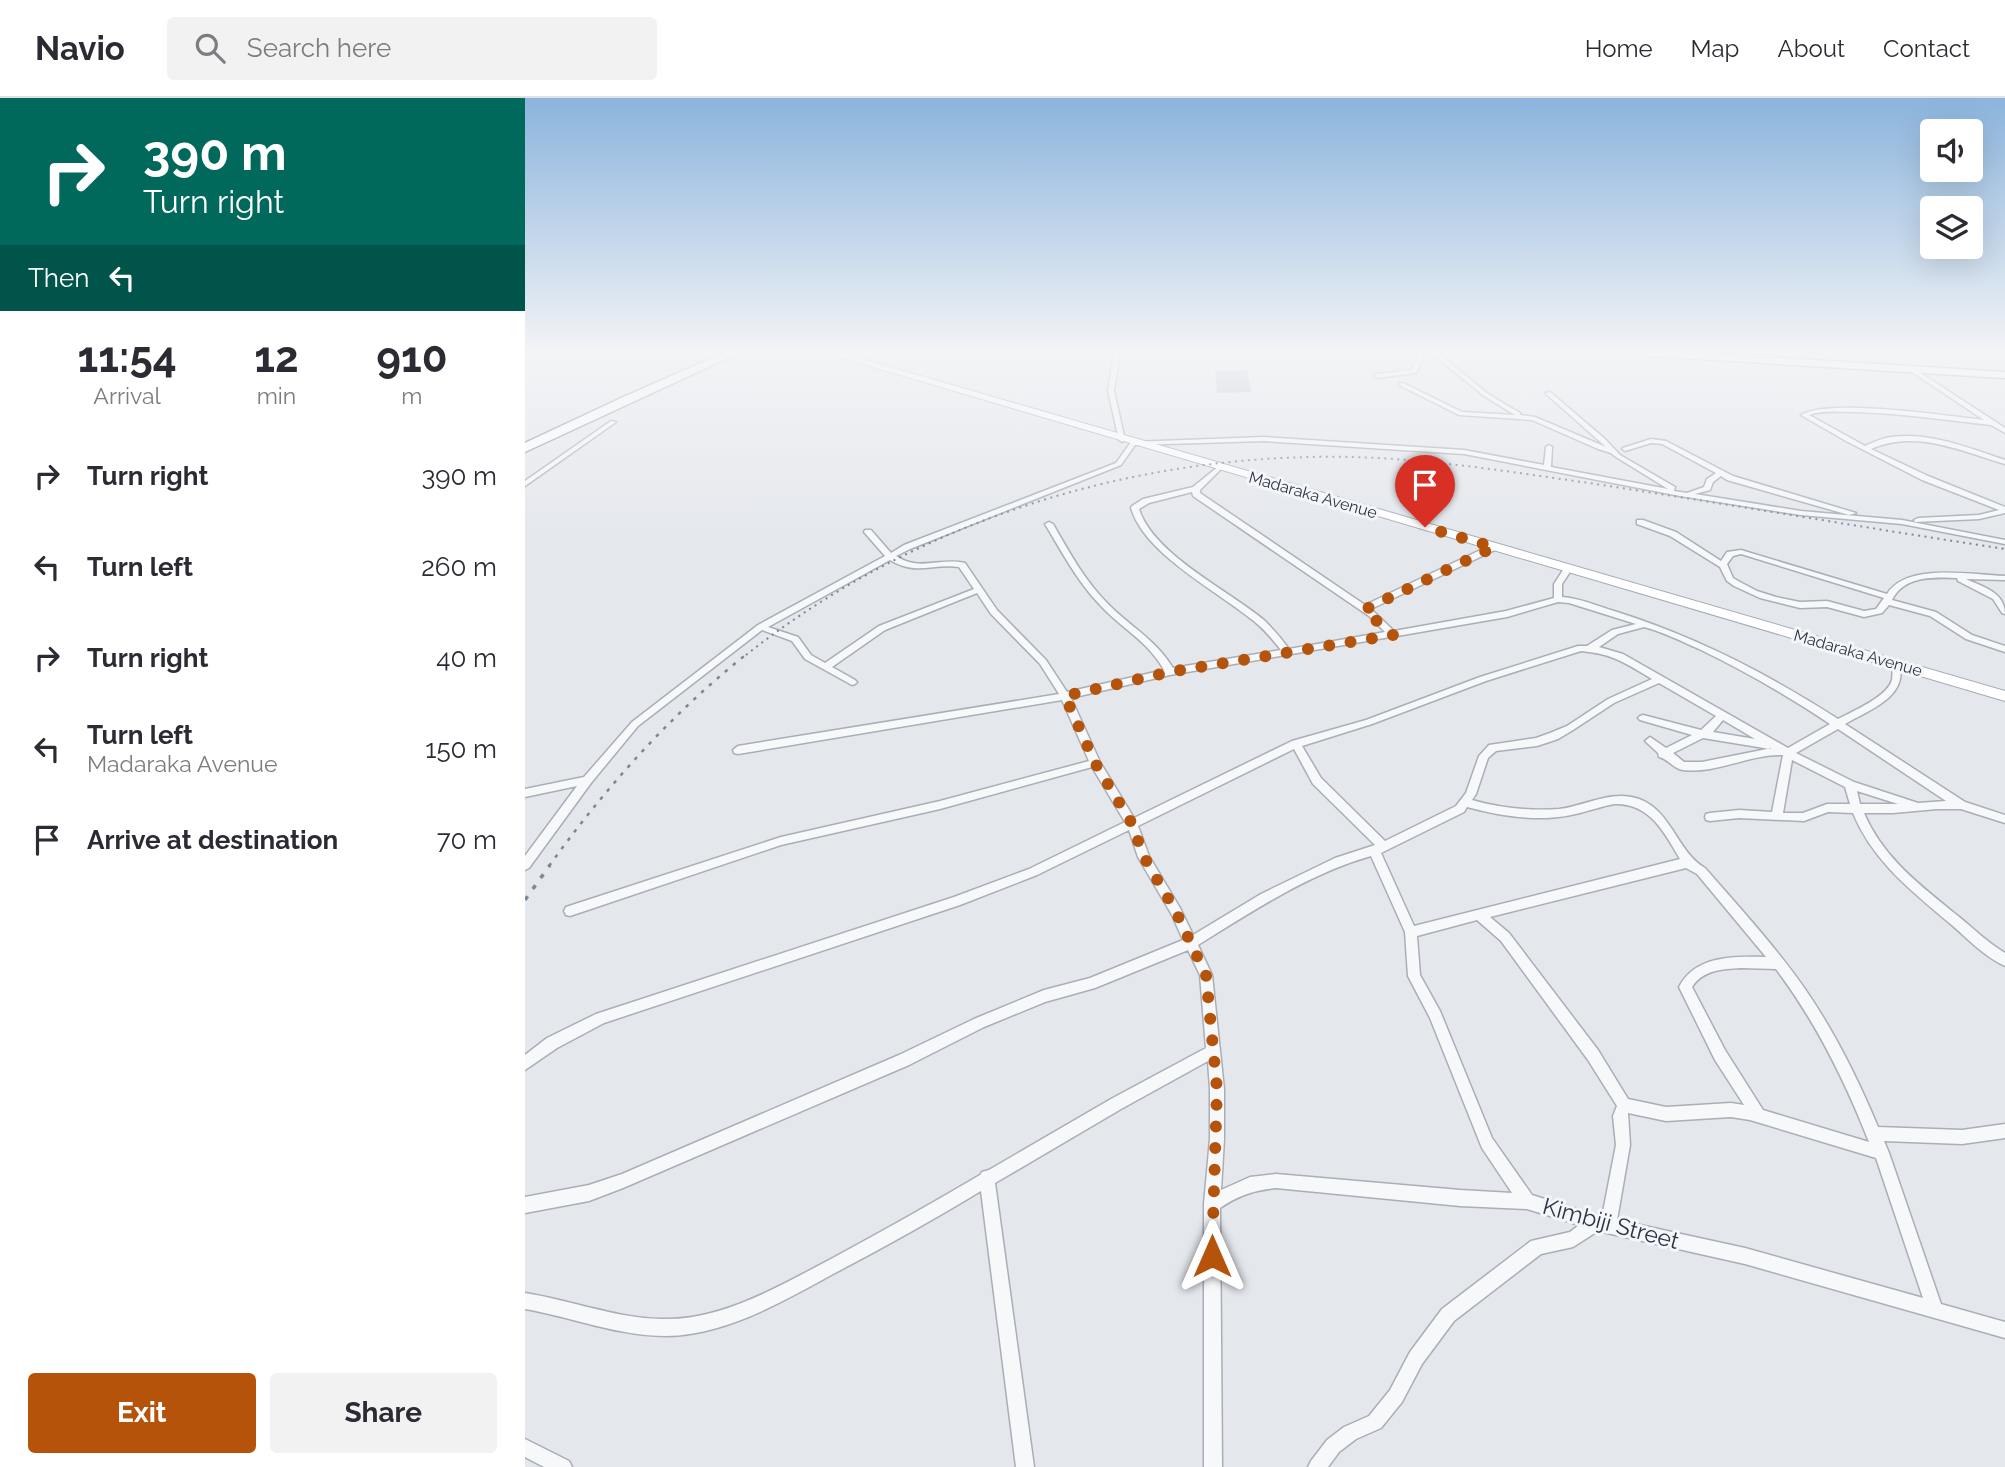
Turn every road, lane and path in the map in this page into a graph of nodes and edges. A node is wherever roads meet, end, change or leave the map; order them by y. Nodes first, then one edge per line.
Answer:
1 (592, 415) edge
2 (1039, 415) edge
3 (1119, 415) edge
4 (1466, 415) edge
5 (1520, 415) joint
6 (1573, 415) edge
7 (1804, 415) edge
8 (1906, 415) edge
9 (1980, 415) edge
10 (613, 422) dead end
11 (1992, 423) junction
12 (2005, 431) edge
13 (1127, 441) junction
14 (1549, 447) dead end
15 (525, 448) edge
16 (1866, 448) junction
17 (1625, 449) dead end
18 (1613, 451) junction
19 (2005, 462) edge
20 (1219, 468) junction
21 (1548, 468) junction
22 (1721, 473) junction
23 (525, 484) edge
24 (1196, 489) junction
25 (1680, 494) junction
26 (1690, 495) junction
27 (2005, 511) edge
28 (1872, 519) junction
29 (1640, 522) dead end
30 (1902, 522) junction
31 (1049, 524) dead end
32 (868, 532) dead end
33 (2005, 541) edge
34 (1494, 547) junction
35 (891, 555) junction
36 (1723, 565) junction
37 (1567, 569) junction
38 (1957, 577) junction
39 (2005, 578) edge
40 (978, 590) junction
41 (2000, 598) edge
42 (1558, 599) junction
43 (1888, 599) junction
44 (1364, 610) junction
45 (2005, 611) edge
46 (1646, 625) junction
47 (761, 627) junction
48 (1393, 635) junction
49 (2005, 637) edge
50 (1590, 648) junction
51 (2005, 649) edge
52 (1287, 652) junction
53 (1896, 665) junction
54 (827, 666) junction
55 (1170, 672) junction
56 (1660, 678) junction
57 (852, 682) dead end
58 (1065, 696) junction
59 (2005, 696) edge
60 (1722, 715) junction
61 (1643, 718) dead end
62 (1839, 725) junction
63 (1702, 734) junction
64 (1650, 741) dead end
65 (1296, 744) junction
66 (1781, 749) junction
67 (738, 750) dead end
68 (1664, 754) junction
69 (1095, 763) junction
70 (587, 780) junction
71 (1850, 785) junction
72 (525, 793) edge
73 (1467, 803) junction
74 (1961, 806) junction
75 (1919, 807) junction
76 (1854, 808) junction
77 (2005, 809) edge
78 (1985, 813) junction
79 (1710, 817) dead end
80 (1777, 817) junction
81 (2005, 819) edge
82 (1131, 822) junction
83 (1379, 849) junction
84 (1689, 864) junction
85 (525, 865) edge
86 (570, 911) dead end
87 (1479, 916) junction
88 (1411, 932) junction
89 (1191, 943) junction
90 (2005, 960) edge
91 (1778, 964) junction
92 (1212, 1052) junction
93 (525, 1063) edge
94 (1624, 1105) junction
95 (1759, 1116) junction
96 (2005, 1131) edge
97 (1875, 1134) junction
98 (1882, 1153) junction
99 (987, 1177) junction
100 (1527, 1202) junction
101 (1212, 1204) junction
102 (525, 1205) edge
103 (1602, 1224) junction
104 (528, 1305) edge
105 (1934, 1308) junction
106 (2005, 1330) edge
107 (525, 1448) edge
108 (562, 1467) edge
109 (1025, 1467) edge
110 (1213, 1467) edge
111 (1317, 1467) edge

1 - 15 highway
2 - 13 main road, Madaraka Avenue
3 - 13 street
4 - 5 street
5 - 18 street
6 - 18 street
7 - 16 street
8 - 11 street
9 - 11 street
10 - 23 street
11 - 12 street
13 - 20 main road, Madaraka Avenue
13 - 21 street
13 - 35 street
14 - 21 street
16 - 19 street
16 - 27 street
17 - 22 street
18 - 25 street
20 - 24 street
20 - 34 main road, Madaraka Avenue
21 - 25 street
22 - 26 street
22 - 28 street
24 - 44 street
24 - 52 street
25 - 26 street
26 - 28 street
27 - 30 street
28 - 30 street
29 - 36 street
30 - 33 street
31 - 55 street
32 - 35 street
34 - 37 main road, Madaraka Avenue
34 - 44 street
35 - 40 street
35 - 47 street
36 - 43 street
36 - 43 street
37 - 42 street
37 - 53 main road, Madaraka Avenue
38 - 39 street
38 - 41 street
38 - 43 street
40 - 54 street
40 - 58 street
41 - 45 street
42 - 46 street
42 - 48 street
43 - 51 street
44 - 48 street
46 - 50 street
46 - 62 street
47 - 54 street
47 - 70 street
48 - 52 street
49 - 51 street
50 - 56 street
50 - 65 street
52 - 55 street
53 - 59 main road, Madaraka Avenue
53 - 62 street
54 - 57 street
55 - 58 street
56 - 60 street
56 - 73 street
58 - 67 street
58 - 69 street
60 - 63 street
60 - 66 street
61 - 63 street
62 - 66 street
62 - 74 street
63 - 66 street
63 - 68 street
64 - 68 street
65 - 82 street
65 - 83 street
66 - 68 street
66 - 71 street
66 - 80 street
69 - 82 street
69 - 86 street
70 - 72 street
70 - 85 street
71 - 75 street
71 - 76 street
73 - 83 street
73 - 84 street
74 - 75 street
74 - 78 street
75 - 76 street
76 - 80 street
76 - 90 street
77 - 78 street
78 - 81 street
79 - 80 street
82 - 89 street
82 - 93 street
83 - 88 street
83 - 89 street
84 - 87 street
84 - 91 street
87 - 88 street
87 - 94 street
88 - 100 street
89 - 92 street
89 - 102 street
91 - 95 street
91 - 97 street
92 - 99 street
92 - 101 street
94 - 95 street
94 - 103 street
95 - 98 street
96 - 97 street
97 - 98 street
98 - 105 street
99 - 104 street
99 - 109 street
100 - 101 street, Kimbiji Street
100 - 103 street, Kimbiji Street
101 - 110 street
103 - 105 street, Kimbiji Street
103 - 111 street
105 - 106 street, Kimbiji Street
107 - 108 street

